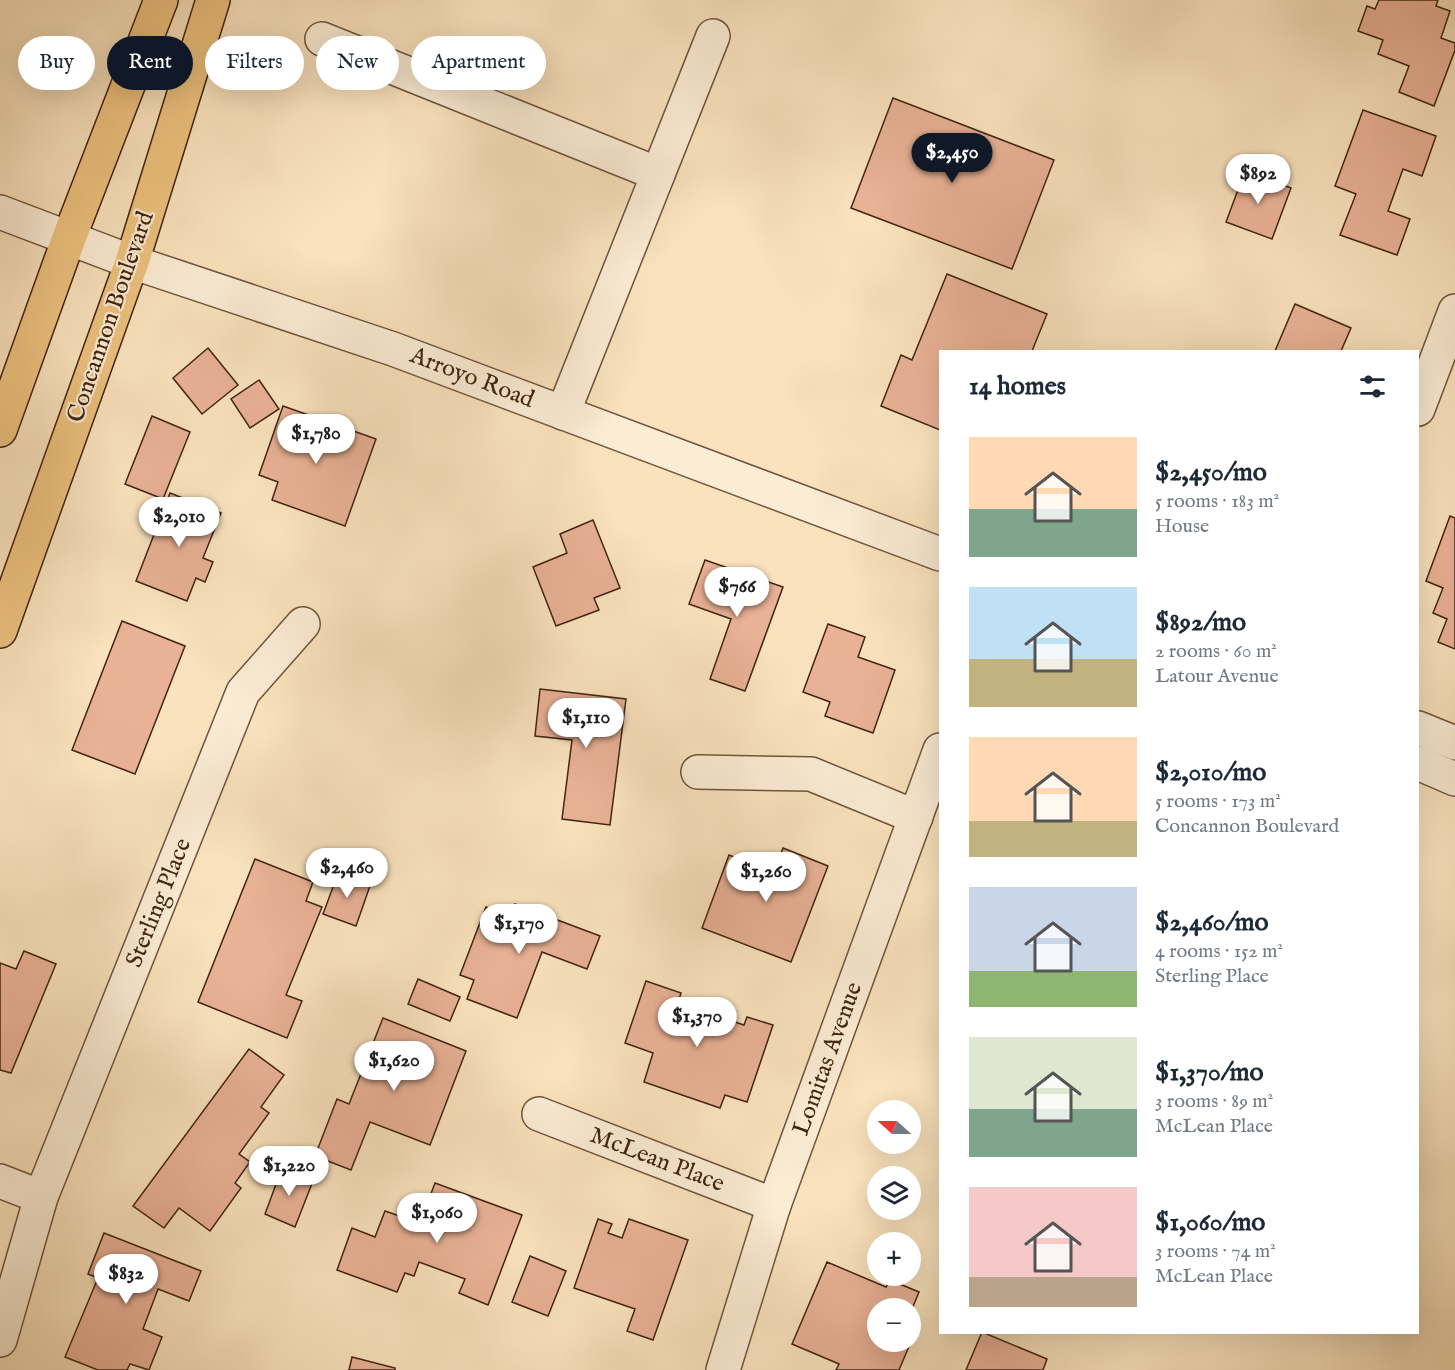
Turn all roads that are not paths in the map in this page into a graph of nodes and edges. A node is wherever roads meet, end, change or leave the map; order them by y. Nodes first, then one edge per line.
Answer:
1 (161, 0) edge
2 (213, 0) edge
3 (713, 36) dead end
4 (399, 70) edge
5 (658, 174) junction
6 (0, 212) edge
7 (69, 238) junction
8 (132, 262) junction
9 (1455, 311) edge
10 (1419, 406) edge
11 (563, 413) junction
12 (0, 430) edge
13 (939, 554) edge
14 (303, 624) dead end
15 (0, 631) edge
16 (1419, 728) edge
17 (1455, 743) edge
18 (939, 753) edge
19 (1419, 763) edge
20 (698, 772) dead end
21 (1455, 779) edge
22 (916, 817) junction
23 (539, 1114) dead end
24 (0, 1181) edge
25 (41, 1197) junction
26 (774, 1205) junction
27 (0, 1340) edge
28 (723, 1370) edge

1 - 7 main road
2 - 8 main road, Concannon Boulevard
3 - 5 street
4 - 5 street
5 - 11 street
6 - 7 street, Arroyo Road
7 - 8 street, Arroyo Road
7 - 12 main road
8 - 11 street, Arroyo Road
8 - 15 main road, Concannon Boulevard
9 - 10 street
11 - 13 street, Arroyo Road
14 - 25 street, Sterling Place
16 - 17 street
18 - 22 street, Lomitas Avenue
19 - 21 street
20 - 22 street
22 - 26 street, Lomitas Avenue
23 - 26 street, McLean Place
24 - 25 street
25 - 27 street, Sterling Place
26 - 28 street, Lomitas Avenue

